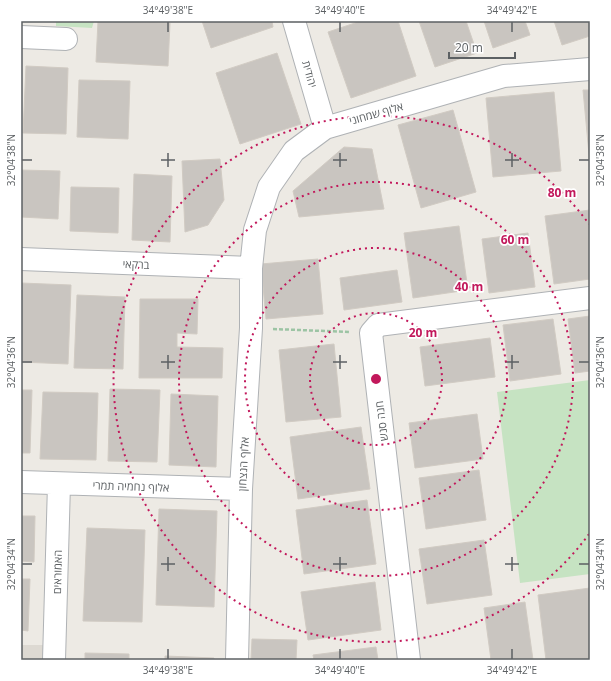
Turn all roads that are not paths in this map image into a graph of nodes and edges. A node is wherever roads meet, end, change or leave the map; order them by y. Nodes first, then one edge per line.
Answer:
1 (294, 21) edge
2 (21, 37) edge
3 (66, 39) dead end
4 (590, 69) edge
5 (325, 128) junction
6 (21, 259) edge
7 (252, 268) junction
8 (590, 298) edge
9 (21, 482) edge
10 (59, 484) junction
11 (241, 490) junction
12 (54, 660) edge
13 (237, 660) edge
14 (409, 660) edge

1 - 5 street, יהודית
2 - 3 street
4 - 5 street, אלוף שמחוני
5 - 7 street, אלוף שמחוני
6 - 7 street, ברקאי
7 - 11 street, אלוף הנצחון
8 - 14 street, חנה סנש
9 - 10 street, אלוף נחמיה תמרי
10 - 11 street, אלוף נחמיה תמרי
10 - 12 street, האמוראים
11 - 13 street, אלוף הנצחון

